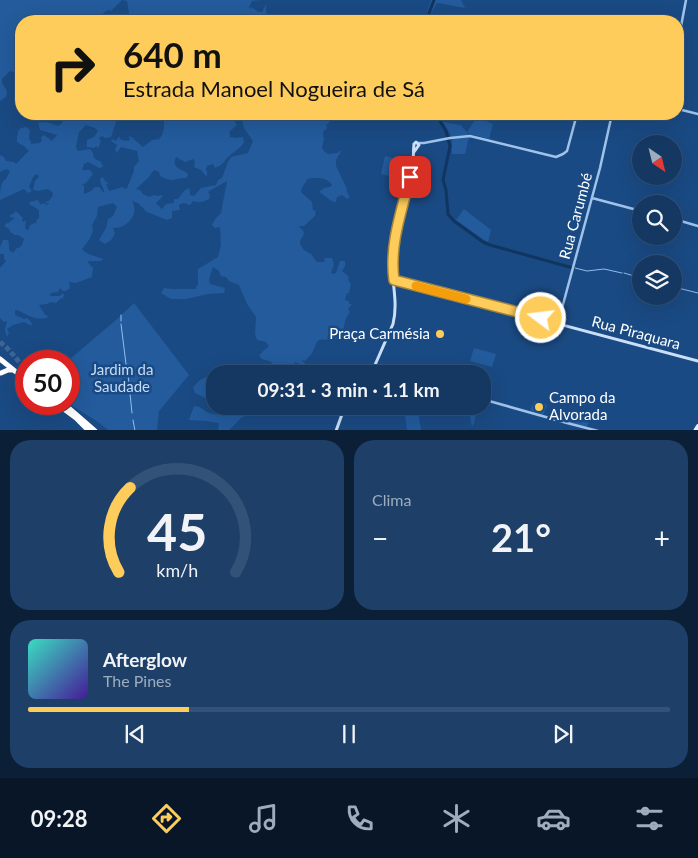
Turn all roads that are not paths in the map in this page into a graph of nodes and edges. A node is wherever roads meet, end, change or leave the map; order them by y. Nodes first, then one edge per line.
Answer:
1 (686, 0) edge
2 (683, 15) edge
3 (684, 110) edge
4 (698, 114) edge
5 (575, 120) edge
6 (611, 120) edge
7 (417, 145) joint
8 (592, 198) junction
9 (632, 209) edge
10 (682, 221) edge
11 (698, 226) edge
12 (394, 280) junction
13 (558, 323) junction
14 (1, 360) edge
15 (698, 361) edge
16 (375, 365) edge
17 (14, 370) joint
18 (1, 372) edge
19 (491, 402) edge
20 (72, 415) edge
21 (77, 415) edge
22 (342, 415) edge
23 (698, 426) edge
24 (90, 430) edge
25 (95, 430) edge
26 (336, 430) edge
27 (598, 430) edge
28 (696, 430) edge

1 - 2 street
3 - 4 street
5 - 7 street
6 - 8 street, Rua Carumbé
7 - 12 main road
8 - 9 street
8 - 13 street, Rua Carumbé
10 - 11 street
12 - 13 main road, Rua Piraquara
12 - 16 main road
13 - 15 main road, Rua Piraquara
14 - 17 highway
14 - 18 highway
17 - 18 highway
19 - 27 street
20 - 24 highway
21 - 25 highway
22 - 26 main road
23 - 28 main road

